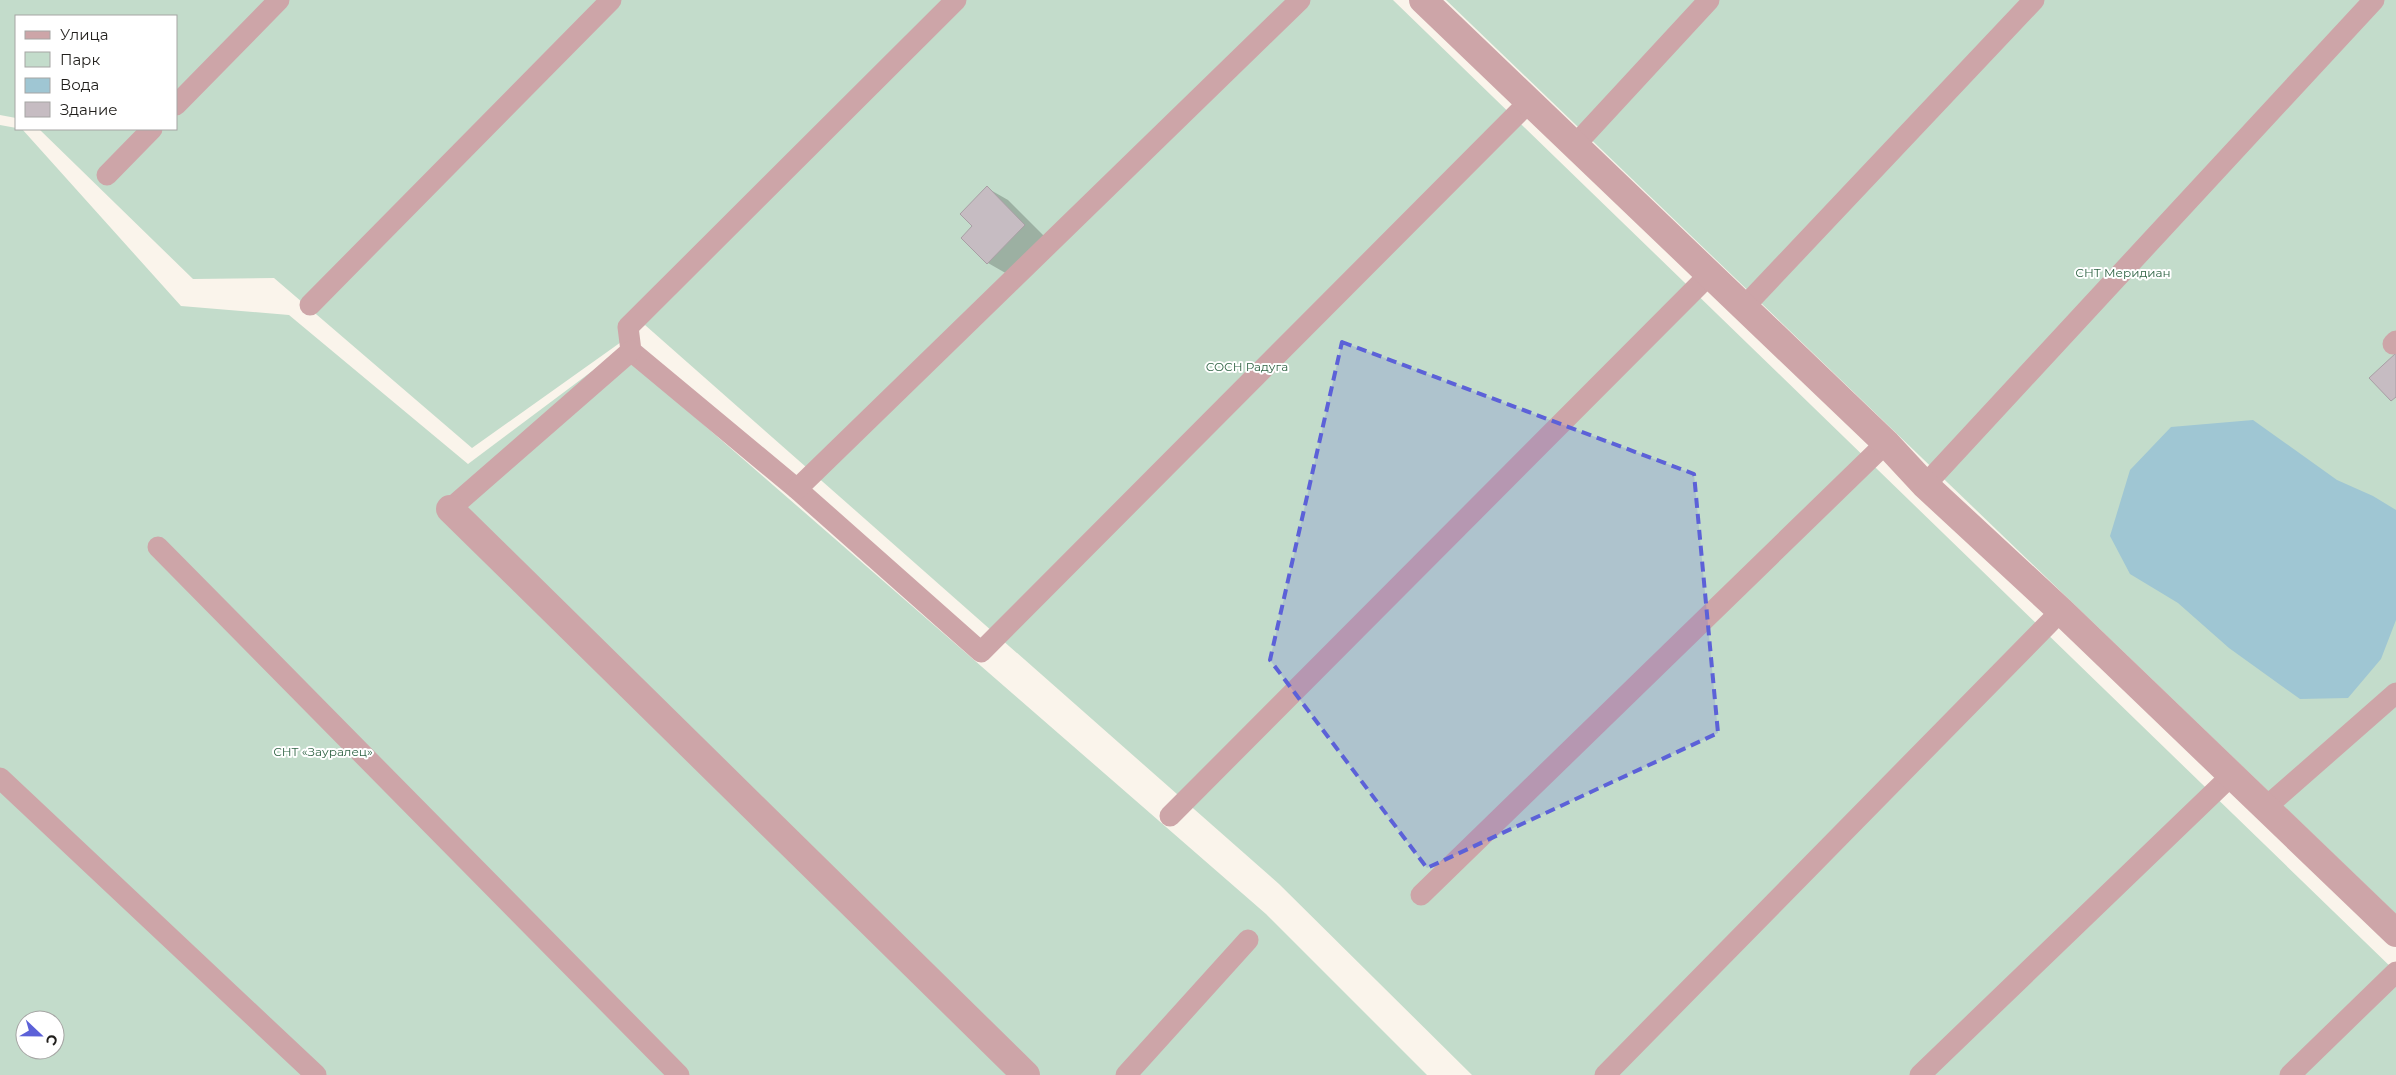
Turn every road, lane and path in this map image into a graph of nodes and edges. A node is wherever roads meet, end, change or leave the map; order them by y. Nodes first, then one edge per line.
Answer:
1 (279, 0) edge
2 (611, 0) edge
3 (956, 0) edge
4 (1300, 0) edge
5 (1423, 0) edge
6 (1709, 0) edge
7 (2034, 0) edge
8 (2374, 0) edge
9 (1530, 101) junction
10 (178, 103) edge
11 (151, 130) edge
12 (1576, 145) junction
13 (107, 175) dead end
14 (1710, 274) junction
15 (310, 305) dead end
16 (1743, 308) junction
17 (632, 351) junction
18 (1886, 443) junction
19 (1925, 485) junction
20 (797, 490) junction
21 (450, 509) joint
22 (158, 546) dead end
23 (2061, 612) junction
24 (2396, 693) edge
25 (2232, 776) junction
26 (0, 778) edge
27 (2265, 808) junction
28 (1170, 816) dead end
29 (1421, 895) dead end
30 (2396, 934) edge
31 (1248, 940) dead end
32 (2396, 972) edge
33 (316, 1075) edge
34 (679, 1075) edge
35 (1026, 1075) edge
36 (1126, 1075) edge
37 (1605, 1075) edge
38 (1920, 1075) edge
39 (2290, 1075) edge

1 - 10 lane
2 - 15 lane
3 - 17 lane
4 - 20 lane
5 - 9 street
6 - 12 lane
7 - 16 lane
8 - 19 lane
9 - 12 street
9 - 20 lane
11 - 13 lane
12 - 14 street
14 - 16 street
14 - 28 lane
16 - 18 street
17 - 20 lane
17 - 21 lane
18 - 19 street
18 - 29 lane
19 - 23 street
21 - 35 street
22 - 34 lane
23 - 25 street
23 - 37 lane
24 - 27 lane
25 - 27 street
25 - 38 lane
26 - 33 lane
27 - 30 street
31 - 36 lane
32 - 39 lane

